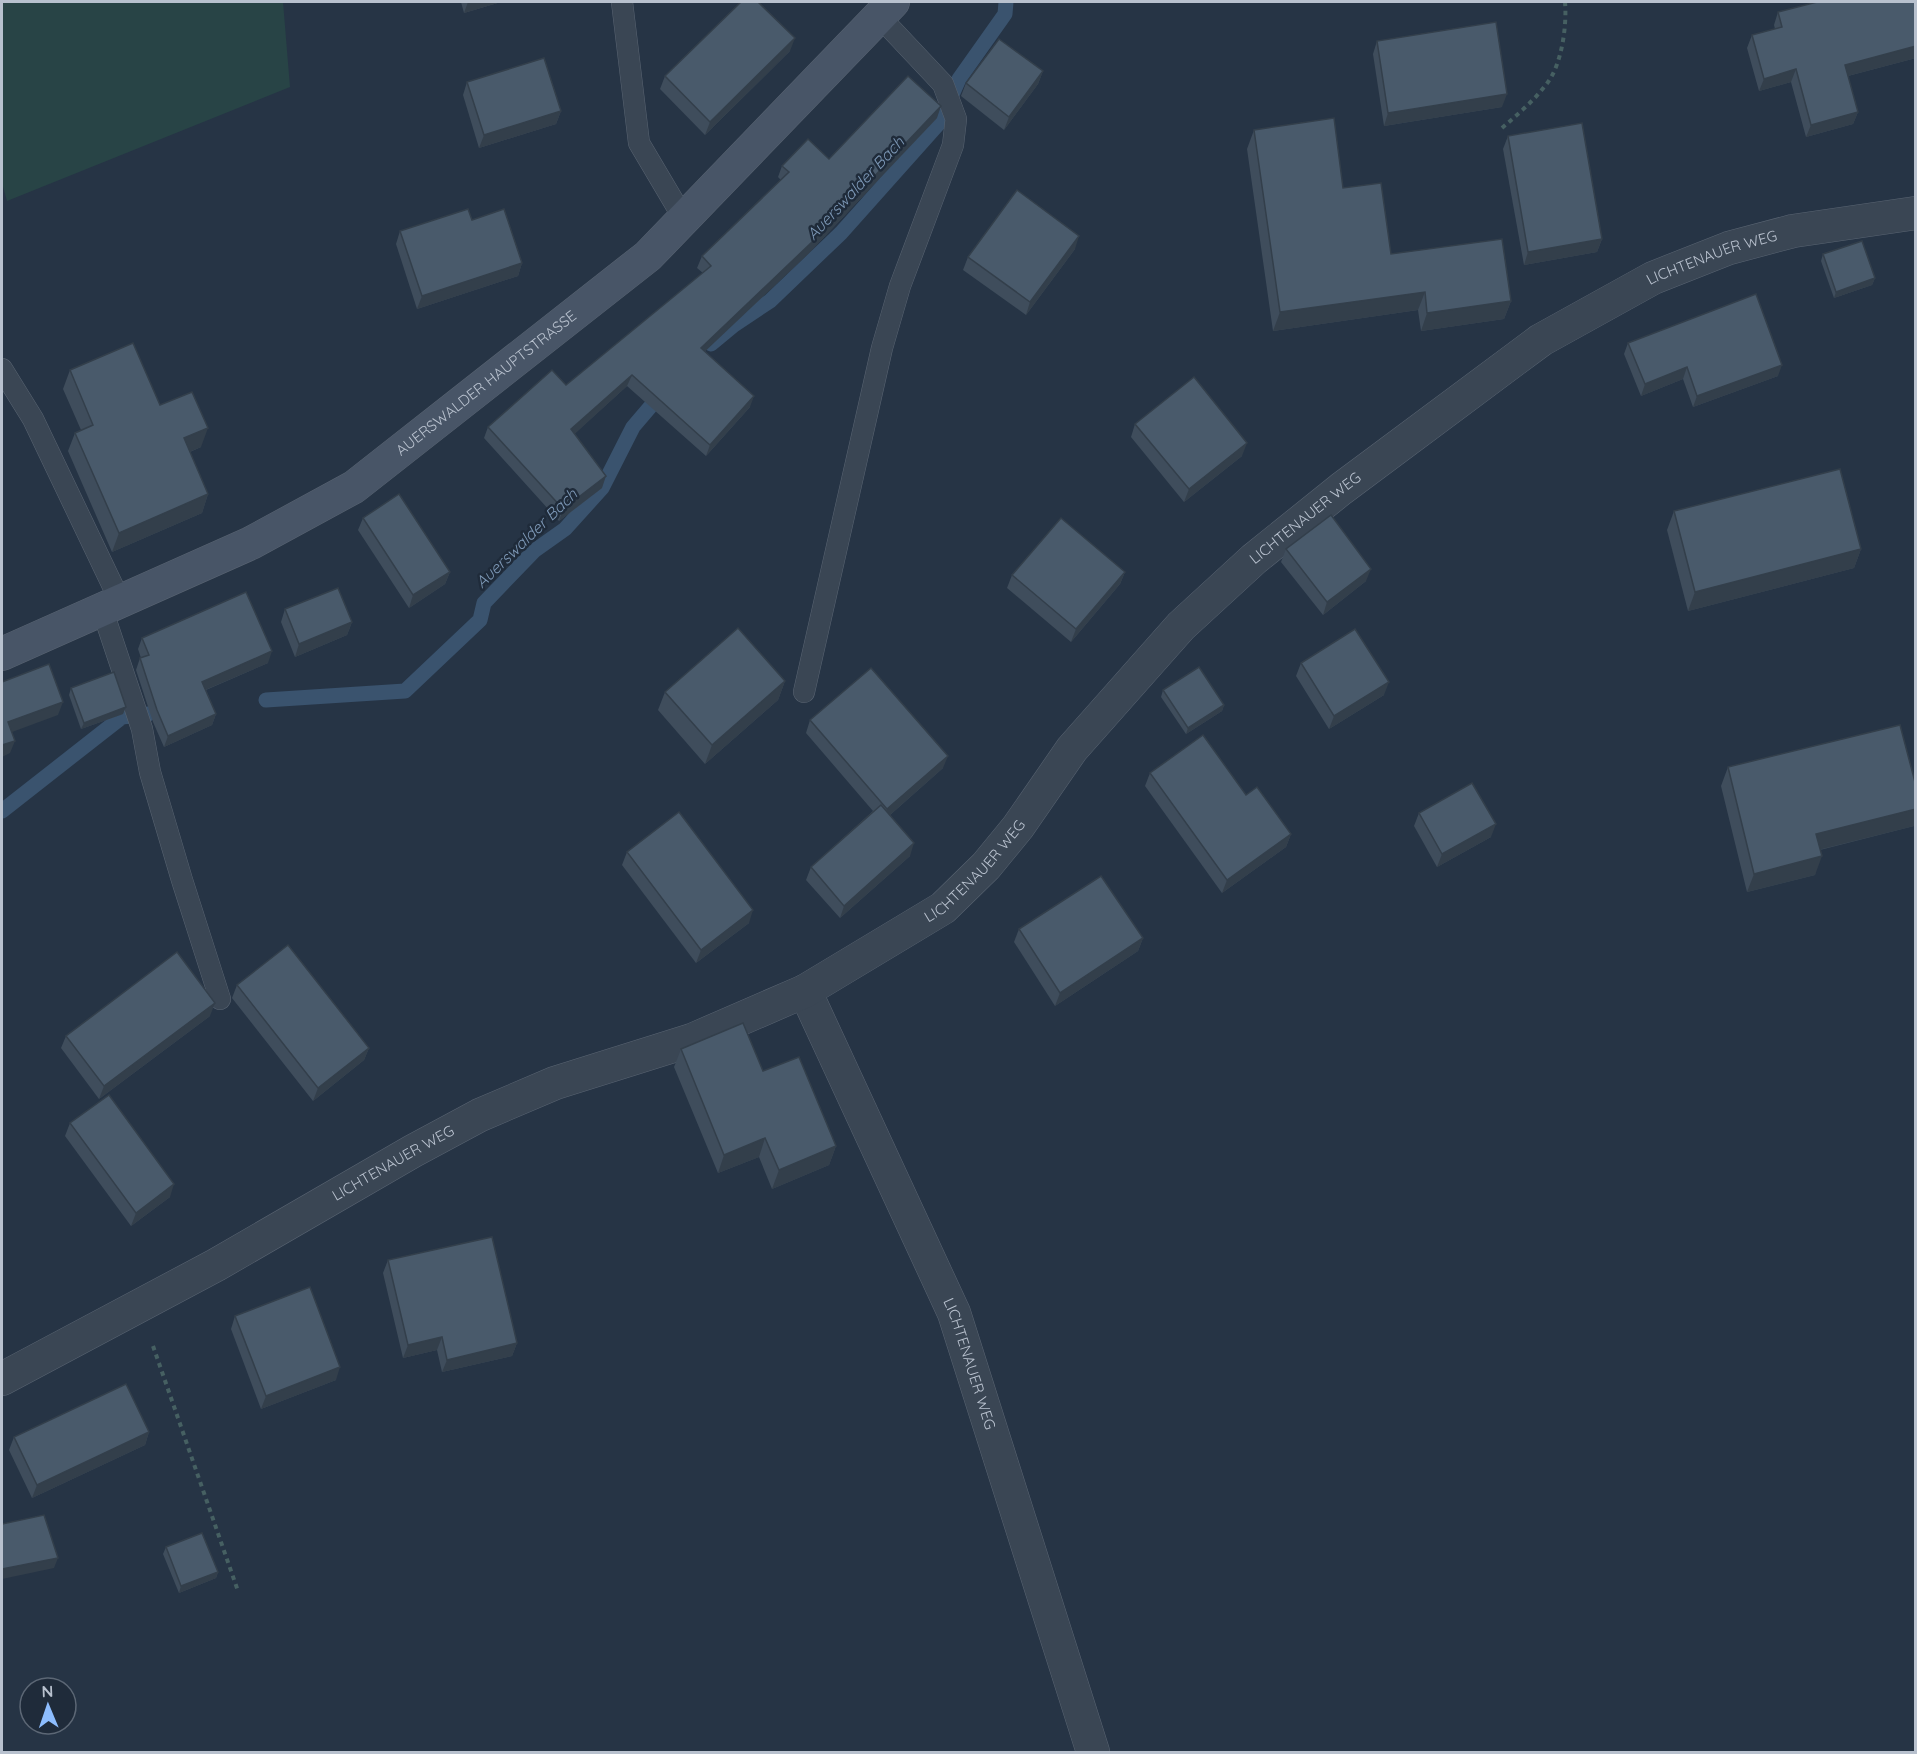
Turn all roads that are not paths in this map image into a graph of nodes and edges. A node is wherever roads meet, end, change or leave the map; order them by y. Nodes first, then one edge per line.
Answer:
1 (622, 2) edge
2 (886, 9) edge
3 (1916, 213) edge
4 (684, 219) junction
5 (2, 369) edge
6 (111, 605) junction
7 (2, 654) edge
8 (804, 692) dead end
9 (805, 991) junction
10 (220, 999) dead end
11 (2, 1379) edge
12 (1093, 1752) edge

1 - 4 lane
2 - 4 main road, AUERSWALDER HAUPTSTRASSE
2 - 8 lane
3 - 9 street, LICHTENAUER WEG
4 - 6 main road, AUERSWALDER HAUPTSTRASSE
5 - 6 lane
6 - 7 main road, AUERSWALDER HAUPTSTRASSE
6 - 10 lane
9 - 11 street, LICHTENAUER WEG
9 - 12 street, LICHTENAUER WEG

